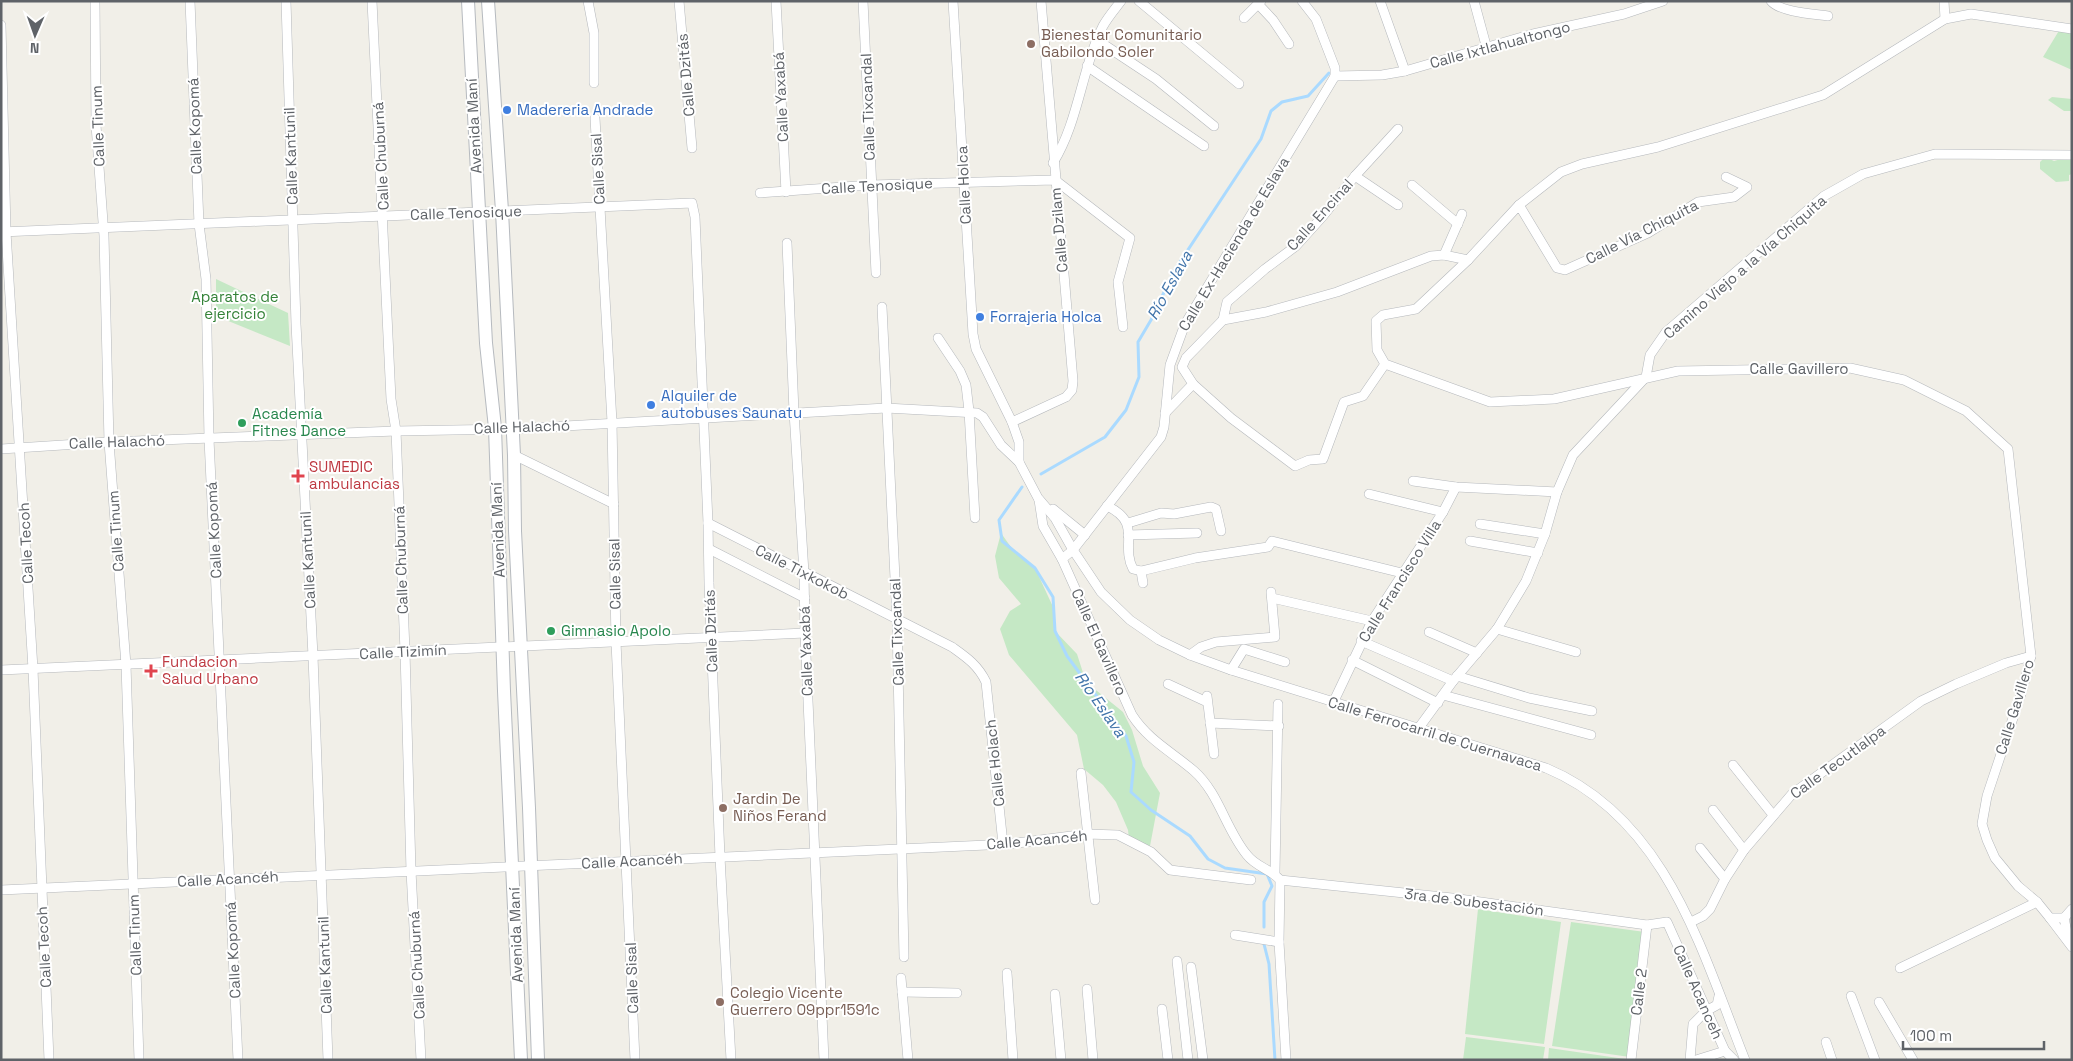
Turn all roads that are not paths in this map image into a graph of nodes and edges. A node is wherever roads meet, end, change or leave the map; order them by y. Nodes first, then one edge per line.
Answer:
1 (95, 1) edge
2 (190, 1) edge
3 (286, 1) edge
4 (372, 1) edge
5 (468, 1) edge
6 (488, 1) edge
7 (588, 1) edge
8 (680, 1) edge
9 (776, 1) edge
10 (864, 1) edge
11 (953, 1) edge
12 (1041, 1) edge
13 (1121, 1) edge
14 (1139, 1) edge
15 (1302, 1) edge
16 (1380, 1) edge
17 (1474, 1) edge
18 (1662, 1) edge
19 (1771, 1) edge
20 (1944, 1) edge
21 (1260, 3) edge
22 (1828, 16) dead end
23 (1244, 18) dead end
24 (1945, 20) junction
25 (1, 26) edge
26 (2072, 29) edge
27 (1097, 40) junction
28 (1289, 44) dead end
29 (1487, 49) junction
30 (1087, 66) junction
31 (1405, 71) junction
32 (1334, 76) junction
33 (594, 83) dead end
34 (1239, 84) dead end
35 (595, 118) dead end
36 (1214, 126) dead end
37 (1398, 129) dead end
38 (1204, 146) dead end
39 (692, 148) dead end
40 (2072, 155) edge
41 (1053, 163) junction
42 (1355, 176) junction
43 (1726, 177) dead end
44 (1055, 180) junction
45 (964, 182) junction
46 (871, 185) junction
47 (1412, 185) dead end
48 (786, 192) junction
49 (760, 193) dead end
50 (692, 203) joint
51 (1398, 205) dead end
52 (1519, 205) junction
53 (600, 207) junction
54 (502, 211) junction
55 (478, 212) junction
56 (1462, 214) dead end
57 (384, 216) junction
58 (293, 220) junction
59 (199, 224) junction
60 (1458, 224) junction
61 (103, 228) junction
62 (4, 232) edge
63 (787, 243) dead end
64 (1444, 255) junction
65 (1468, 260) junction
66 (876, 273) dead end
67 (882, 307) dead end
68 (1223, 320) junction
69 (1123, 327) dead end
70 (938, 338) dead end
71 (1385, 364) junction
72 (1646, 377) junction
73 (1193, 384) junction
74 (886, 408) junction
75 (969, 411) junction
76 (794, 412) junction
77 (1165, 413) junction
78 (702, 419) junction
79 (612, 422) junction
80 (1012, 422) junction
81 (495, 428) junction
82 (512, 429) junction
83 (396, 431) junction
84 (302, 434) junction
85 (210, 439) junction
86 (109, 442) junction
87 (20, 447) junction
88 (1, 449) edge
89 (514, 455) junction
90 (1018, 462) junction
91 (1413, 480) dead end
92 (1456, 487) junction
93 (1557, 492) junction
94 (1369, 494) dead end
95 (1038, 498) junction
96 (614, 504) junction
97 (1107, 506) junction
98 (1443, 512) junction
99 (975, 518) dead end
100 (1128, 522) junction
101 (708, 523) junction
102 (1480, 524) dead end
103 (1221, 531) dead end
104 (1197, 533) dead end
105 (1545, 534) junction
106 (1085, 535) junction
107 (1128, 535) junction
108 (1470, 541) dead end
109 (709, 549) junction
110 (1073, 550) junction
111 (1538, 553) junction
112 (1062, 559) junction
113 (1141, 571) junction
114 (804, 573) junction
115 (1402, 573) junction
116 (1143, 583) dead end
117 (805, 598) junction
118 (897, 620) junction
119 (1372, 620) junction
120 (1497, 629) junction
121 (1429, 632) dead end
122 (805, 633) junction
123 (711, 637) junction
124 (1361, 641) junction
125 (616, 642) junction
126 (521, 646) junction
127 (502, 647) junction
128 (405, 652) junction
129 (1576, 652) dead end
130 (1477, 653) junction
131 (1190, 655) junction
132 (313, 656) junction
133 (2031, 656) junction
134 (220, 660) junction
135 (1352, 660) junction
136 (1285, 662) dead end
137 (126, 664) junction
138 (33, 669) junction
139 (1, 670) edge
140 (1231, 670) junction
141 (1455, 678) junction
142 (986, 682) joint
143 (1168, 684) dead end
144 (1440, 699) junction
145 (1333, 703) junction
146 (1278, 704) dead end
147 (1592, 711) dead end
148 (1210, 723) junction
149 (1279, 726) junction
150 (1418, 730) junction
151 (1591, 735) dead end
152 (1214, 754) dead end
153 (1733, 765) dead end
154 (1081, 773) dead end
155 (1713, 810) dead end
156 (1773, 815) junction
157 (1087, 834) junction
158 (1003, 844) junction
159 (903, 848) junction
160 (1700, 848) dead end
161 (1744, 850) junction
162 (814, 852) junction
163 (720, 857) junction
164 (627, 861) junction
165 (531, 865) junction
166 (513, 866) junction
167 (411, 871) junction
168 (321, 875) junction
169 (1277, 877) junction
170 (229, 879) junction
171 (1725, 879) junction
172 (1251, 880) dead end
173 (134, 883) junction
174 (42, 888) junction
175 (1, 890) edge
176 (1095, 900) dead end
177 (2037, 902) junction
178 (2072, 909) edge
179 (2050, 918) junction
180 (2064, 918) junction
181 (1666, 922) joint
182 (1691, 922) junction
183 (1647, 925) junction
184 (1235, 935) dead end
185 (2072, 936) edge
186 (1279, 942) junction
187 (2072, 948) edge
188 (904, 956) dead end
189 (1177, 961) dead end
190 (1191, 967) dead end
191 (1900, 968) dead end
192 (1007, 973) dead end
193 (901, 978) dead end
194 (1087, 989) dead end
195 (902, 992) junction
196 (957, 993) dead end
197 (1055, 994) dead end
198 (1719, 996) junction
199 (1850, 996) dead end
200 (1879, 1002) dead end
201 (1162, 1009) dead end
202 (1706, 1011) junction
203 (1826, 1042) dead end
204 (1725, 1051) junction
205 (49, 1060) edge
206 (139, 1060) edge
207 (238, 1060) edge
208 (328, 1060) edge
209 (421, 1060) edge
210 (521, 1060) edge
211 (538, 1060) edge
212 (635, 1060) edge
213 (731, 1060) edge
214 (824, 1060) edge
215 (908, 1060) edge
216 (1013, 1060) edge
217 (1061, 1060) edge
218 (1093, 1060) edge
219 (1168, 1060) edge
220 (1188, 1060) edge
221 (1203, 1060) edge
222 (1286, 1060) edge
223 (1631, 1060) edge
224 (1690, 1060) edge
225 (1696, 1060) edge
226 (1734, 1060) edge
227 (1744, 1060) edge
228 (1832, 1060) edge
229 (1875, 1060) edge
230 (1913, 1060) edge

1 - 61 street, Calle Tinum
2 - 59 street, Calle Kopomá
3 - 58 street, Calle Kantunil
4 - 57 street, Calle Chuburná
5 - 55 street, Avenida Maní
6 - 54 street, Avenida Maní
7 - 33 street
8 - 39 street, Calle Dzitás
9 - 48 street, Calle Yaxabá
10 - 46 street, Calle Tixcandal
11 - 45 street, Calle Holca
12 - 41 street, Calle Dzilam
13 - 27 street
14 - 34 street
15 - 32 street
16 - 31 street
17 - 29 street
18 - 29 street, Calle Ixtlahualtongo
19 - 22 street
20 - 24 street
21 - 23 street
21 - 28 street
24 - 26 street
24 - 52 street
25 - 62 street, Calle Tecoh
27 - 30 street
27 - 36 street
29 - 31 street, Calle Ixtlahualtongo
30 - 38 street
30 - 41 street
31 - 32 street, Calle Ixtlahualtongo
32 - 77 street, Calle Ex-Hacienda de Eslava
35 - 53 street, Calle Sisal
37 - 42 street, Calle Encinal
40 - 72 street, Camino Viejo a la Vía Chiquita
41 - 44 street, Calle Dzilam
42 - 51 street
42 - 68 street, Calle Encinal
43 - 52 street, Calle Vía Chiquita
44 - 45 street, Calle Tenosique
44 - 69 street
44 - 80 street, Calle Dzilam
45 - 46 street, Calle Tenosique
45 - 80 street, Calle Holca
46 - 48 street, Calle Tenosique
46 - 66 street, Calle Tixcandal
47 - 60 street
48 - 49 street, Calle Tenosique
50 - 53 street, Calle Tenosique
50 - 78 street, Calle Dzitás
52 - 65 street
53 - 54 street, Calle Tenosique
53 - 79 street, Calle Sisal
54 - 55 street, Calle Tenosique
54 - 82 street, Avenida Maní
55 - 57 street, Calle Tenosique
55 - 81 street, Avenida Maní
56 - 60 street
57 - 58 street, Calle Tenosique
57 - 83 street, Calle Chuburná
58 - 59 street, Calle Tenosique
58 - 84 street, Calle Kantunil
59 - 61 street, Calle Tenosique
59 - 85 street, Calle Kopomá
60 - 64 street
61 - 62 street, Calle Tenosique
61 - 86 street, Calle Tinum
62 - 87 street, Calle Tecoh
63 - 76 street, Calle Yaxabá
64 - 65 street
64 - 68 street
65 - 71 street
67 - 74 street, Calle Tixcandal
68 - 73 street
70 - 75 street
71 - 72 street, Calle Gavillero
71 - 73 street
72 - 93 street
72 - 133 street, Calle Gavillero
73 - 77 street
74 - 75 street, Calle Halachó
74 - 76 street, Calle Halachó
74 - 118 street, Calle Tixcandal
75 - 90 street
75 - 99 street
76 - 78 street, Calle Halachó
76 - 114 street, Calle Yaxabá
77 - 97 street, Calle Ex-Hacienda de Eslava
78 - 79 street, Calle Halachó
78 - 101 street, Calle Dzitás
79 - 82 street, Calle Halachó
79 - 96 street, Calle Sisal
80 - 90 street
81 - 82 street, Calle Halachó
81 - 83 street, Calle Halachó
81 - 127 street, Avenida Maní
82 - 89 street, Avenida Maní
83 - 84 street, Calle Halachó
83 - 128 street, Calle Chuburná
84 - 85 street, Calle Halachó
84 - 132 street, Calle Kantunil
85 - 86 street, Calle Halachó
85 - 134 street, Calle Kopomá
86 - 87 street, Calle Halachó
86 - 137 street, Calle Tinum
87 - 88 street, Calle Halachó
87 - 138 street, Calle Tecoh
89 - 96 street
89 - 126 street, Avenida Maní
90 - 95 street
91 - 92 street
92 - 93 street
92 - 98 street, Calle Francisco Villa
93 - 105 street
94 - 98 street
95 - 106 street
95 - 110 street, Calle Ferrocarril de Cuernavaca
95 - 112 street, Calle El Gavillero
96 - 125 street, Calle Sisal
97 - 100 street
97 - 106 street, Calle Ex-Hacienda de Eslava
98 - 115 street, Calle Francisco Villa
100 - 103 street
100 - 107 street
101 - 109 street, Calle Dzitás
101 - 114 street, Calle Tixkokob
102 - 105 street
104 - 107 street
105 - 111 street
106 - 110 street, Calle Ex-Hacienda de Eslava
107 - 113 street
108 - 111 street
109 - 117 street
109 - 123 street, Calle Dzitás
110 - 112 street, Calle Ex-Hacienda de Eslava
110 - 131 street, Calle Ferrocarril de Cuernavaca
111 - 120 street
112 - 169 street, Calle El Gavillero
113 - 115 street
113 - 116 street
114 - 117 street, Calle Yaxabá
114 - 118 street, Calle Tixkokob
115 - 119 street, Calle Francisco Villa
117 - 122 street, Calle Yaxabá
118 - 142 street, Calle Tixkokob
118 - 159 street, Calle Tixcandal
119 - 124 street, Calle Francisco Villa
119 - 131 street
120 - 129 street
120 - 130 street
121 - 130 street
122 - 123 street, Calle Tizimín
122 - 162 street, Calle Yaxabá
123 - 125 street, Calle Tizimín
123 - 163 street, Calle Dzitás
124 - 135 street, Calle Francisco Villa
124 - 141 street
125 - 126 street, Calle Tizimín
125 - 164 street, Calle Sisal
126 - 127 street, Calle Tizimín
126 - 165 street, Avenida Maní
127 - 128 street, Calle Tizimín
127 - 166 street, Avenida Maní
128 - 132 street, Calle Tizimín
128 - 167 street, Calle Chuburná
130 - 141 street
131 - 140 street, Calle Ferrocarril de Cuernavaca
132 - 134 street, Calle Tizimín
132 - 168 street, Calle Kantunil
133 - 156 street, Calle Tecutlalpa
133 - 177 street, Calle Gavillero
134 - 137 street, Calle Tizimín
134 - 170 street, Calle Kopomá
135 - 144 street
135 - 145 street, Calle Francisco Villa
136 - 140 street
137 - 138 street, Calle Tizimín
137 - 173 street, Calle Tinum
138 - 139 street, Calle Tizimín
138 - 174 street, Calle Tecoh
140 - 145 street, Calle Ferrocarril de Cuernavaca
141 - 144 street
141 - 147 street
142 - 158 street, Calle Holach
143 - 148 street
144 - 150 street
144 - 151 street
145 - 150 street, Calle Ferrocarril de Cuernavaca
146 - 149 street
148 - 149 street
148 - 152 street
149 - 169 street
150 - 182 street, Calle Ferrocarril de Cuernavaca
153 - 156 street
154 - 157 street
155 - 161 street
156 - 161 street, Calle Tecutlalpa
157 - 158 street, Calle Acancéh
157 - 172 street, Calle Acancéh
157 - 176 street
158 - 159 street, Calle Acancéh
159 - 162 street, Calle Acancéh
159 - 188 street, Calle Tixcandal
160 - 171 street
161 - 171 street, Calle Tecutlalpa
162 - 163 street, Calle Acancéh
162 - 214 street, Calle Yaxabá
163 - 164 street, Calle Acancéh
163 - 213 street, Calle Dzitás
164 - 165 street, Calle Acancéh
164 - 212 street, Calle Sisal
165 - 166 street, Calle Acancéh
165 - 211 street, Avenida Maní
166 - 167 street, Calle Acancéh
166 - 210 street, Avenida Maní
167 - 168 street, Calle Acancéh
167 - 209 street, Calle Chuburná
168 - 170 street, Calle Acancéh
168 - 208 street, Calle Kantunil
169 - 183 street, 3ra de Subestación
169 - 186 street
170 - 173 street, Calle Acancéh
170 - 207 street, Calle Kopomá
171 - 182 street, Calle Tecutlalpa
173 - 174 street, Calle Acancéh
173 - 206 street, Calle Tinum
174 - 175 street, Calle Acancéh
174 - 205 street, Calle Tecoh
177 - 179 street, Calle Gavillero
177 - 191 street
178 - 180 street
179 - 180 street
179 - 187 street, Calle Gavillero
180 - 185 street
181 - 183 street, 3ra de Subestación
181 - 202 street, Calle Acanceh
182 - 198 street, Calle Ferrocarril de Cuernavaca
183 - 223 street, Calle 2
184 - 186 street
186 - 222 street
189 - 220 street
190 - 221 street
192 - 216 street
193 - 195 street
194 - 218 street
195 - 196 street
195 - 215 street
197 - 217 street
198 - 202 street
198 - 227 street, Calle Ferrocarril de Cuernavaca
199 - 229 street
200 - 230 street
201 - 219 street
202 - 204 street, Calle Acanceh
202 - 224 street
203 - 228 street
204 - 225 street
204 - 226 street, Calle Acanceh

